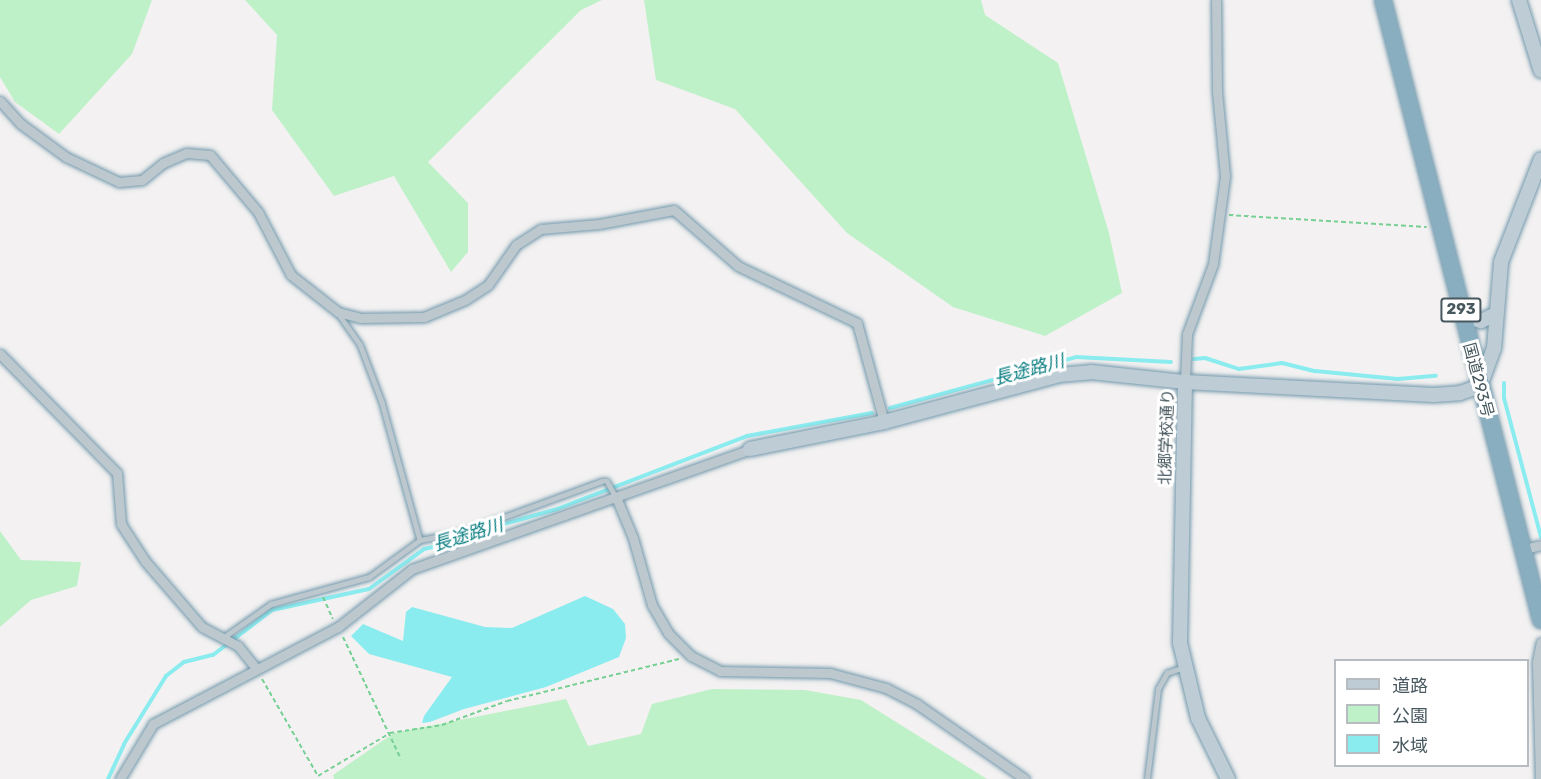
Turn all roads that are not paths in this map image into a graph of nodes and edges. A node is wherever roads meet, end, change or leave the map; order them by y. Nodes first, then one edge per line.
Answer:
1 (1216, 0) edge
2 (1383, 0) edge
3 (1519, 0) edge
4 (1541, 71) edge
5 (0, 101) edge
6 (1541, 159) edge
7 (338, 312) junction
8 (1496, 314) junction
9 (1462, 315) junction
10 (0, 354) edge
11 (1185, 382) junction
12 (1480, 386) junction
13 (884, 422) junction
14 (750, 449) joint
15 (616, 497) junction
16 (420, 540) junction
17 (1534, 547) edge
18 (1541, 620) edge
19 (224, 637) junction
20 (1541, 642) edge
21 (1184, 667) junction
22 (256, 668) junction
23 (120, 779) edge
24 (1025, 779) edge
25 (1148, 779) edge
26 (1228, 779) edge
27 (1540, 779) edge

1 - 11 street
2 - 9 highway, 国道293号 / 293
3 - 4 street
5 - 7 street
6 - 8 street
7 - 13 street
7 - 16 lane
8 - 9 street
8 - 12 street
9 - 12 highway, 国道293号 / 293
10 - 19 street
11 - 12 street, 北郷学校通り
11 - 13 street
11 - 21 street, 北郷学校通り
12 - 17 highway, 国道293号 / 293
13 - 14 street
14 - 15 street
15 - 16 lane
15 - 22 street
15 - 24 street
16 - 19 lane
17 - 18 highway, 国道293号 / 293
19 - 22 street
20 - 27 street
21 - 25 lane
21 - 26 street, 北郷学校通り
22 - 23 street

